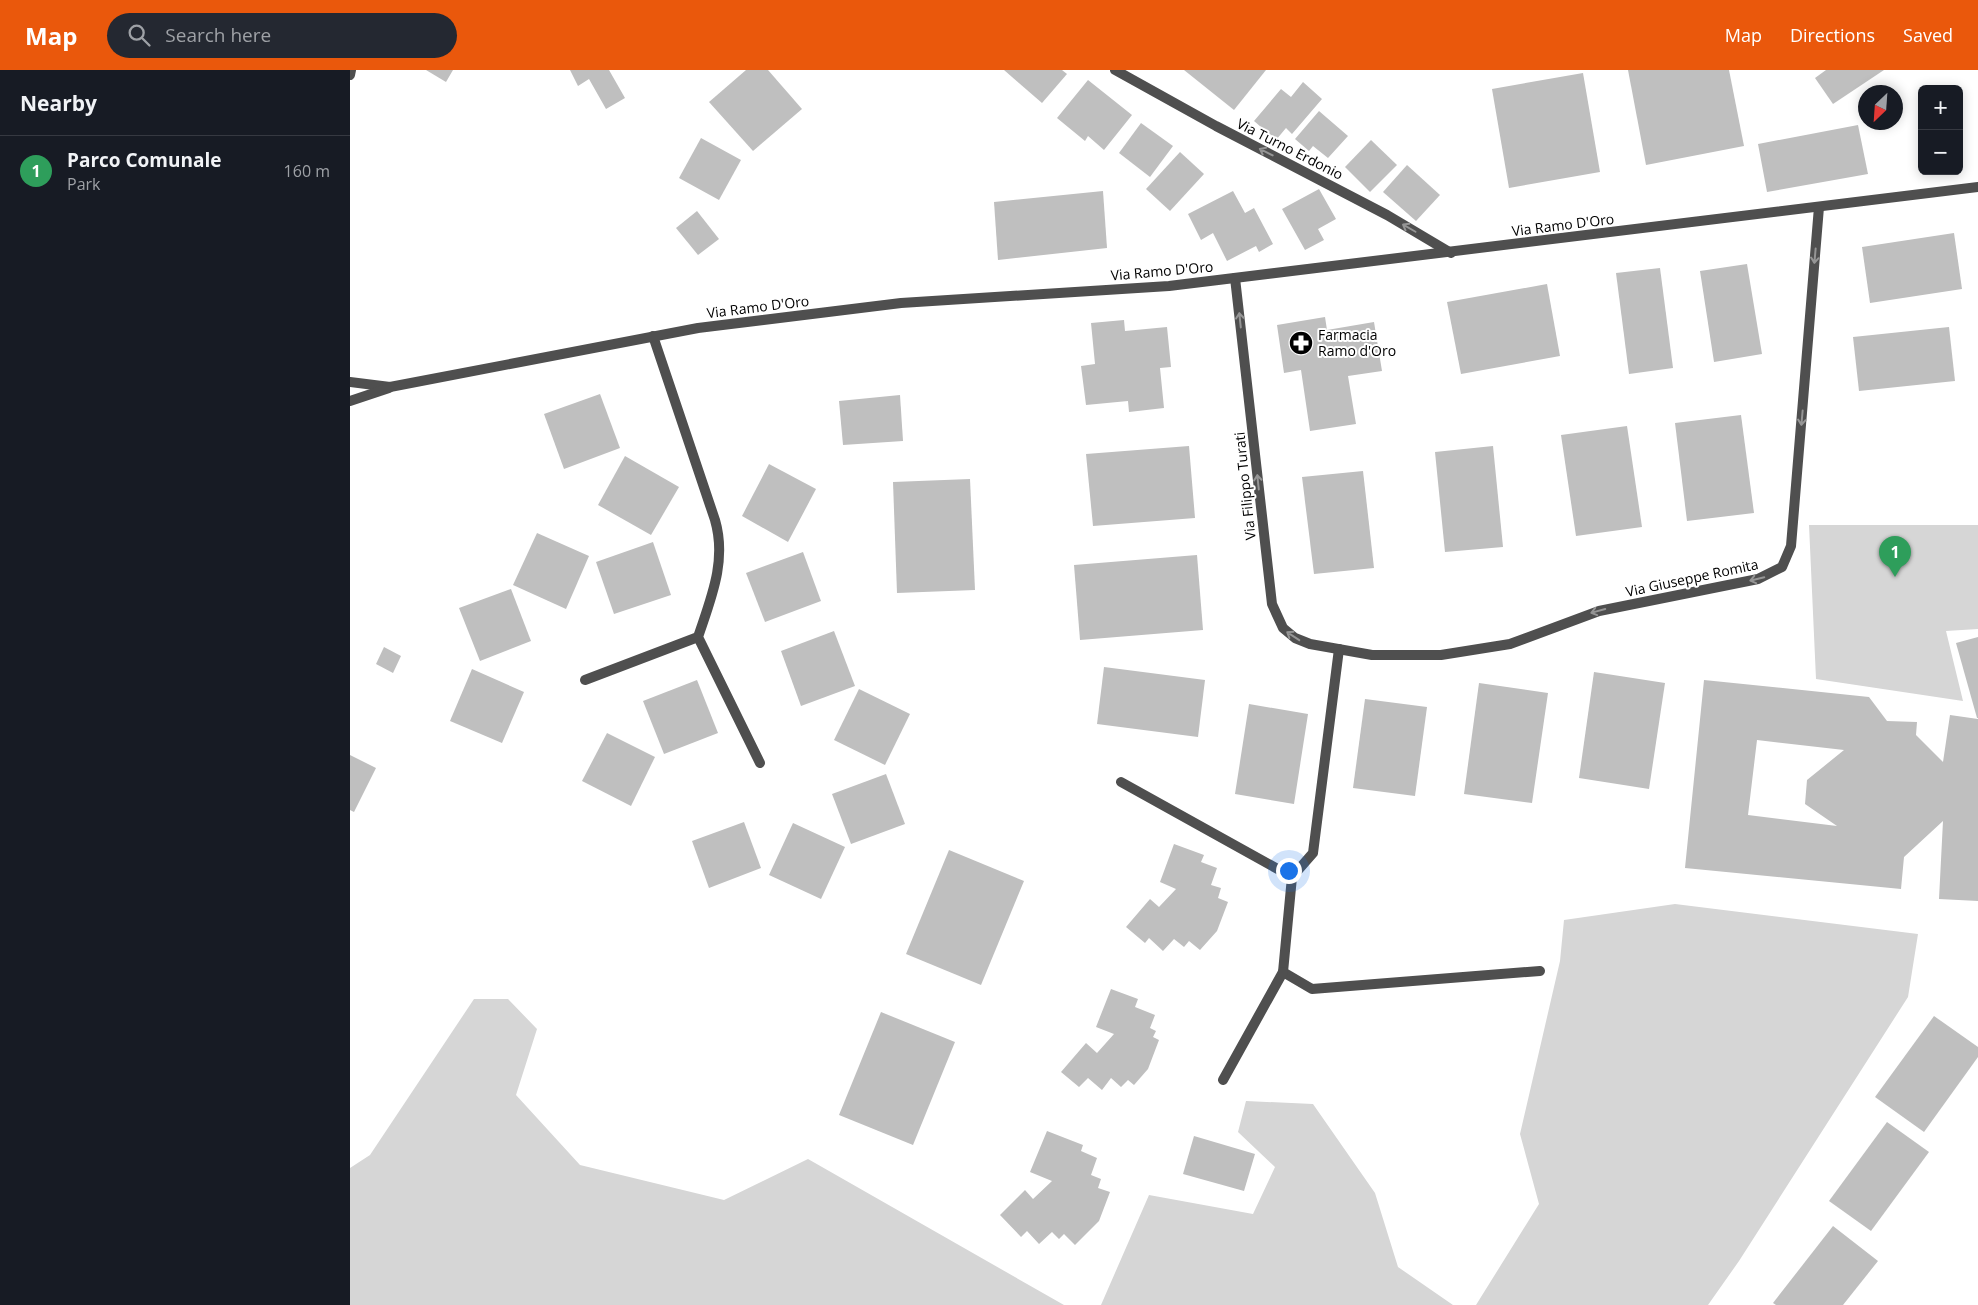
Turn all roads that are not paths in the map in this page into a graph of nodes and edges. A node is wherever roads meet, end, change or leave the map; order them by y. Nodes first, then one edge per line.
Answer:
1 (351, 70) edge
2 (1115, 70) edge
3 (350, 75) edge
4 (1978, 187) edge
5 (1819, 207) junction
6 (1451, 252) junction
7 (1236, 278) junction
8 (653, 336) junction
9 (350, 382) edge
10 (390, 387) junction
11 (350, 401) edge
12 (698, 637) junction
13 (1339, 649) junction
14 (585, 680) dead end
15 (760, 763) dead end
16 (1121, 782) dead end
17 (1292, 877) junction
18 (1540, 971) dead end
19 (1283, 972) junction
20 (1223, 1080) dead end

1 - 3 street
6 -> 2 street, Via Turno Erdonio
4 - 5 street, Via Ramo D'Oro
5 - 6 street, Via Ramo D'Oro
5 -> 13 street, Via Giuseppe Romita
6 - 7 street, Via Ramo D'Oro
7 - 8 street, Via Ramo D'Oro
13 -> 7 street, Via Filippo Turati
8 - 10 street, Via Ramo D'Oro
8 - 12 street
9 - 10 street, Via Ramo D'Oro
10 - 11 street
12 - 14 street
12 - 15 street
13 - 17 street
16 - 17 street
17 - 19 street
18 - 19 street
19 - 20 street

